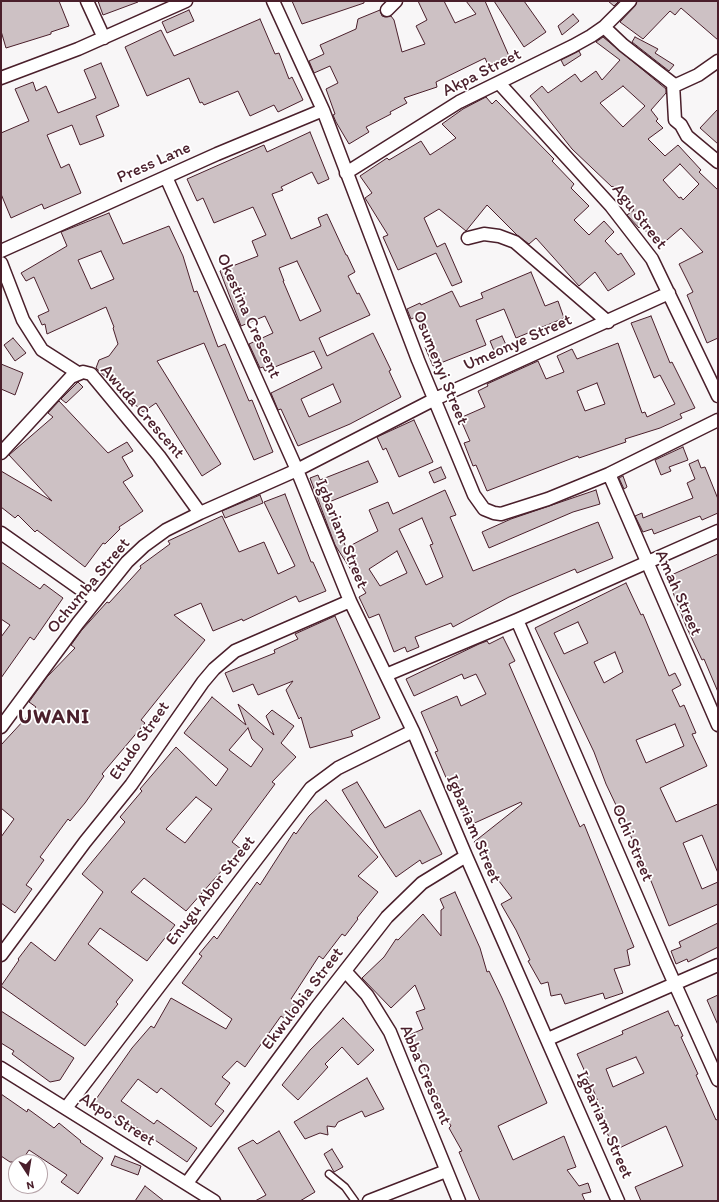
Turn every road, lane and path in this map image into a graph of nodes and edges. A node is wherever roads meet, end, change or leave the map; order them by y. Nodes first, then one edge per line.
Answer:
1 (87, 1) edge
2 (186, 1) edge
3 (273, 1) edge
4 (396, 1) edge
5 (630, 1) edge
6 (387, 10) dead end
7 (604, 27) junction
8 (104, 38) junction
9 (718, 61) edge
10 (1, 78) edge
11 (499, 83) junction
12 (674, 86) junction
13 (323, 110) junction
14 (718, 162) edge
15 (346, 173) junction
16 (166, 177) junction
17 (468, 238) dead end
18 (1, 251) edge
19 (1, 263) edge
20 (669, 293) junction
21 (608, 322) junction
22 (78, 373) junction
23 (718, 396) edge
24 (435, 399) junction
25 (718, 420) edge
26 (1, 453) edge
27 (297, 470) junction
28 (609, 474) junction
29 (200, 513) junction
30 (718, 531) edge
31 (1, 533) edge
32 (646, 563) junction
33 (96, 600) junction
34 (350, 601) junction
35 (517, 620) junction
36 (386, 675) junction
37 (718, 725) edge
38 (1, 727) edge
39 (413, 730) junction
40 (466, 856) junction
41 (1, 955) edge
42 (718, 964) edge
43 (345, 971) junction
44 (675, 984) junction
45 (548, 1039) junction
46 (1, 1068) edge
47 (718, 1080) edge
48 (66, 1108) junction
49 (446, 1171) junction
50 (329, 1174) dead end
51 (187, 1183) junction
52 (214, 1201) edge
53 (354, 1201) edge
54 (369, 1201) edge
55 (459, 1201) edge
56 (618, 1201) edge

1 - 8 street
2 - 8 street
3 - 13 street, Osumenyi Street
4 - 6 street
5 - 7 street, Akpa Street
7 - 11 street, Akpa Street
7 - 12 street
8 - 10 street
9 - 12 street
11 - 15 street, Akpa Street
11 - 20 street, Agu Street
12 - 14 street
13 - 15 street, Osumenyi Street
13 - 16 street, Press Lane
15 - 24 street, Osumenyi Street
16 - 18 street, Press Lane
16 - 27 street, Okestina Crescent
17 - 21 street
19 - 22 street
20 - 21 street, Umeonye Street
20 - 23 street, Agu Street
21 - 24 street, Umeonye Street
22 - 26 street, Awuda Crescent
22 - 29 street, Awuda Crescent
24 - 27 street, Umeonye Street
24 - 28 street, Osumenyi Street
25 - 28 street, Osumenyi Street
27 - 29 street, Ochumba Street
27 - 34 street, Igbariam Street
28 - 32 street, Amah Street
29 - 33 street, Ochumba Street
30 - 32 street
31 - 33 street
32 - 35 street
32 - 37 street, Amah Street
33 - 38 street, Ochumba Street
34 - 36 street, Igbariam Street
34 - 41 street, Etudo Street
35 - 36 street
35 - 44 street, Ochi Street
36 - 39 street, Igbariam Street
39 - 40 street, Igbariam Street
39 - 48 street, Enugu Abor Street
40 - 43 street, Ekwulobia Street
40 - 45 street, Igbariam Street
42 - 44 street
43 - 49 street, Abba Crescent
43 - 51 street, Ekwulobia Street
44 - 45 street
44 - 47 street, Ochi Street
45 - 56 street, Igbariam Street
46 - 48 street, Akpo Street
48 - 51 street, Akpo Street
49 - 54 street
49 - 55 street, Abba Crescent
50 - 53 lane
51 - 52 street, Akpo Street

